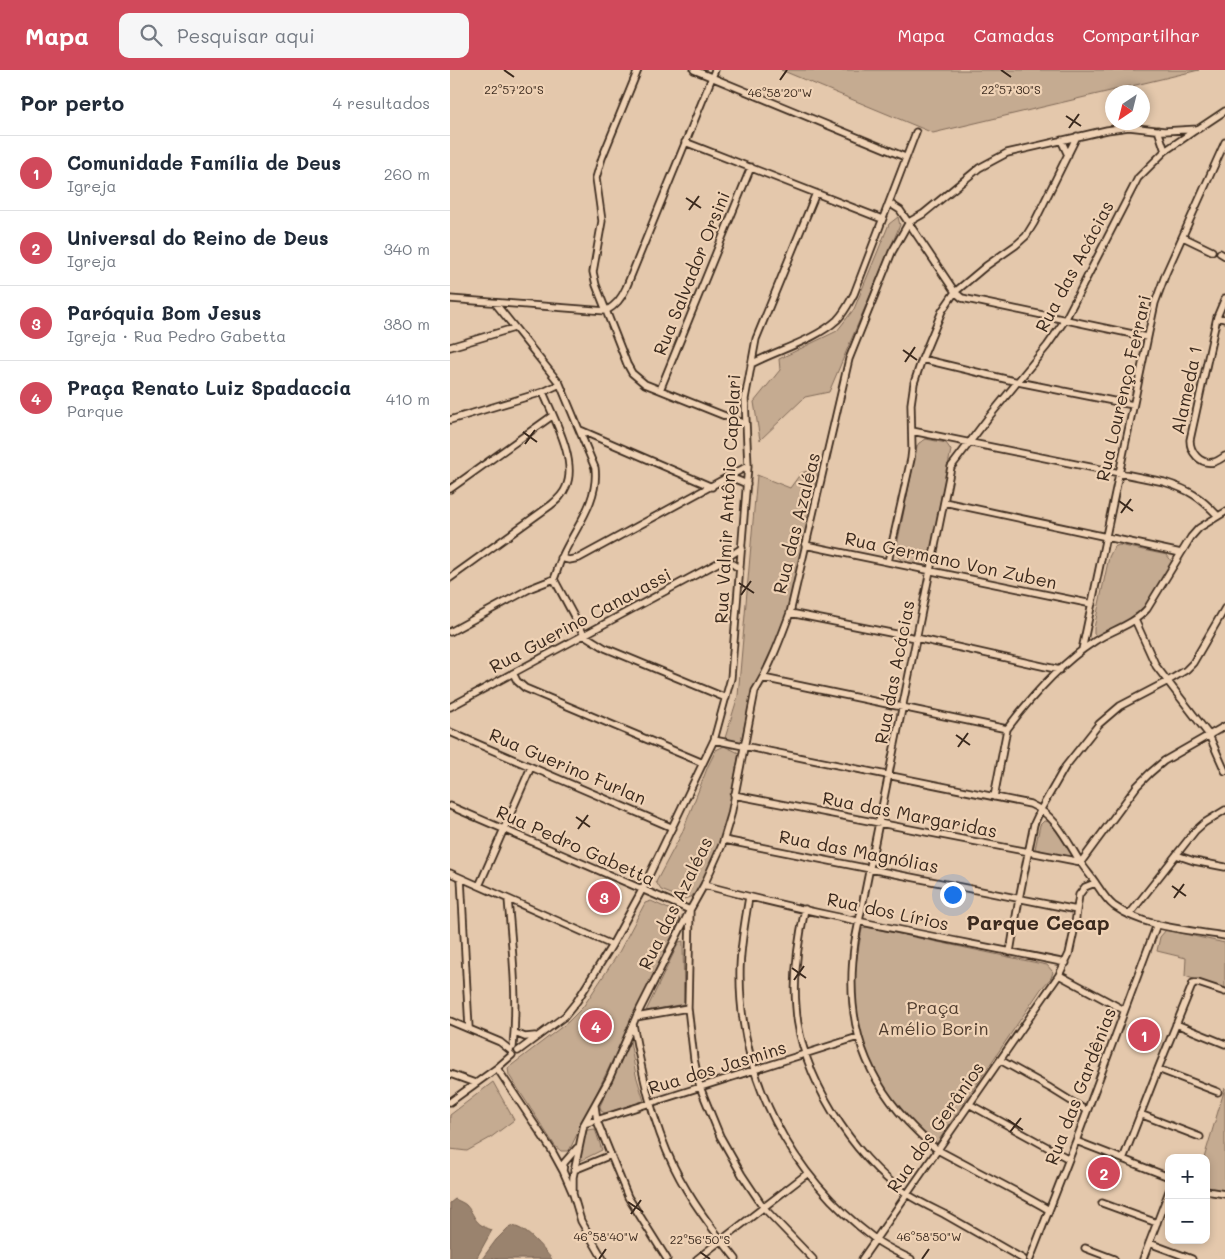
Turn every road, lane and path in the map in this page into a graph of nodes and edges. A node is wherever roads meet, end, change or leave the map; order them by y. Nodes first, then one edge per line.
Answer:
1 (638, 70) edge
2 (694, 70) edge
3 (715, 70) edge
4 (712, 78) junction
5 (1225, 111) edge
6 (1198, 129) junction
7 (1158, 130) junction
8 (916, 132) dead end
9 (1077, 136) junction
10 (1061, 140) junction
11 (685, 142) junction
12 (1225, 142) edge
13 (1165, 151) junction
14 (1068, 155) junction
15 (905, 157) junction
16 (751, 167) junction
17 (816, 193) junction
18 (889, 203) junction
19 (882, 219) junction
20 (909, 222) junction
21 (1182, 238) junction
22 (1212, 251) dead end
23 (955, 292) junction
24 (1225, 298) edge
25 (450, 299) edge
26 (495, 303) junction
27 (606, 311) junction
28 (1217, 317) junction
29 (1225, 318) edge
30 (1065, 320) junction
31 (514, 328) junction
32 (1147, 337) junction
33 (450, 347) edge
34 (922, 359) junction
35 (751, 364) junction
36 (1018, 382) junction
37 (560, 384) junction
38 (660, 390) junction
39 (543, 392) junction
40 (1133, 405) junction
41 (552, 416) junction
42 (450, 420) edge
43 (745, 424) junction
44 (580, 430) junction
45 (912, 431) junction
46 (970, 442) junction
47 (1225, 456) edge
48 (748, 466) junction
49 (1120, 472) junction
50 (730, 477) junction
51 (747, 484) junction
52 (712, 487) junction
53 (450, 489) edge
54 (944, 502) junction
55 (1225, 512) edge
56 (1218, 516) junction
57 (1106, 536) junction
58 (805, 545) junction
59 (742, 548) junction
60 (1181, 553) junction
61 (561, 558) junction
62 (725, 559) junction
63 (888, 562) junction
64 (740, 569) junction
65 (930, 571) junction
66 (450, 578) edge
67 (554, 579) junction
68 (1092, 604) junction
69 (1225, 608) edge
70 (790, 613) junction
71 (1135, 620) junction
72 (450, 632) edge
73 (584, 635) junction
74 (916, 638) junction
75 (1082, 650) junction
76 (1060, 670) junction
77 (512, 673) junction
78 (763, 678) junction
79 (1168, 681) junction
80 (726, 698) junction
81 (902, 706) junction
82 (450, 707) edge
83 (1225, 726) edge
84 (1007, 729) junction
85 (450, 732) edge
86 (1209, 735) junction
87 (714, 740) junction
88 (745, 748) junction
89 (703, 763) junction
90 (531, 767) junction
91 (1225, 771) edge
92 (888, 776) junction
93 (734, 794) junction
94 (994, 797) junction
95 (450, 806) edge
96 (1041, 809) junction
97 (1225, 810) edge
98 (878, 824) junction
99 (674, 828) junction
100 (504, 830) junction
101 (724, 840) junction
102 (1028, 853) junction
103 (1176, 855) junction
104 (1081, 862) junction
105 (1225, 866) edge
106 (870, 868) junction
107 (450, 873) edge
108 (460, 878) junction
109 (1096, 883) junction
110 (704, 885) junction
111 (479, 886) junction
112 (642, 890) junction
113 (749, 897) junction
114 (508, 899) junction
115 (1019, 899) junction
116 (805, 909) junction
117 (690, 910) junction
118 (1077, 910) junction
119 (1129, 916) junction
120 (858, 921) junction
121 (1157, 924) junction
122 (1225, 936) edge
123 (612, 945) junction
124 (1010, 952) junction
125 (1066, 963) junction
126 (1059, 975) junction
127 (1225, 992) edge
128 (688, 1008) junction
129 (1124, 1010) junction
130 (636, 1017) junction
131 (450, 1021) edge
132 (633, 1024) junction
133 (1176, 1024) junction
134 (470, 1028) junction
135 (515, 1033) junction
136 (537, 1036) junction
137 (858, 1038) junction
138 (1225, 1044) edge
139 (513, 1051) junction
140 (806, 1055) junction
141 (1000, 1060) junction
142 (497, 1068) junction
143 (1158, 1069) junction
144 (754, 1071) junction
145 (450, 1074) edge
146 (475, 1083) junction
147 (700, 1087) junction
148 (1218, 1092) dead end
149 (450, 1102) edge
150 (650, 1104) junction
151 (969, 1104) junction
152 (595, 1106) junction
153 (1087, 1111) junction
154 (1140, 1114) junction
155 (597, 1121) junction
156 (584, 1124) junction
157 (1200, 1137) dead end
158 (1076, 1141) junction
159 (578, 1148) junction
160 (551, 1149) junction
161 (937, 1150) junction
162 (611, 1155) junction
163 (1069, 1159) junction
164 (1123, 1159) junction
165 (564, 1163) junction
166 (574, 1170) junction
167 (563, 1171) junction
168 (808, 1173) junction
169 (1165, 1175) edge
170 (573, 1177) junction
171 (1210, 1192) edge
172 (573, 1194) junction
173 (907, 1194) junction
174 (1225, 1194) edge
175 (1166, 1199) edge
176 (1102, 1203) dead end
177 (764, 1208) junction
178 (1049, 1210) junction
179 (1157, 1223) junction
180 (721, 1240) junction
181 (876, 1240) junction
182 (1149, 1242) junction
183 (1085, 1248) dead end
184 (603, 1259) edge
185 (667, 1259) edge
186 (697, 1259) edge
187 (736, 1259) edge
188 (813, 1259) edge
189 (862, 1259) edge
190 (911, 1259) edge
191 (1023, 1259) edge
192 (1030, 1259) edge
193 (1114, 1259) edge
194 (1143, 1259) edge
195 (1192, 1259) edge

1 - 27 street
2 - 4 street
3 - 4 street
4 - 11 street
4 - 15 street
5 - 6 street
6 - 7 street, Rua das Azaléas
6 - 13 street, Rua das Acácias
7 - 9 street, Rua das Azaléas
7 - 13 street
8 - 15 street, Rua Valmir Antônio Capelari
9 - 10 street, Rua das Azaléas
9 - 14 street
10 - 14 street
10 - 20 street, Rua das Azaléas
11 - 16 street
11 - 27 street
12 - 21 street, Rua Lourenço Ferrari
13 - 30 street, Rua das Acácias
14 - 23 street
15 - 18 street, Rua Valmir Antônio Capelari
16 - 17 street
16 - 38 street, Rua Salvador Orsini
17 - 19 street
17 - 35 street
18 - 19 street, Rua Valmir Antônio Capelari
18 - 20 street
19 - 35 street, Rua Valmir Antônio Capelari
20 - 23 street
20 - 58 street, Rua das Azaléas
21 - 22 street
21 - 32 street, Rua Lourenço Ferrari
23 - 30 street
23 - 34 street
24 - 28 street, Alameda 1
25 - 26 street
26 - 27 street
26 - 31 street
27 - 38 street
28 - 29 street
28 - 47 street, Alameda 1
30 - 32 street
30 - 36 street, Rua das Acácias
31 - 33 street
31 - 37 street
32 - 40 street, Rua Lourenço Ferrari
34 - 36 street
34 - 45 street
35 - 43 street, Rua Valmir Antônio Capelari
36 - 40 street
36 - 46 street, Rua das Acácias
37 - 39 street
37 - 44 street
38 - 43 street
39 - 41 street
39 - 42 street
40 - 49 street, Rua Lourenço Ferrari
41 - 53 street
41 - 66 street
43 - 48 street, Rua Valmir Antônio Capelari
44 - 52 street
44 - 61 street
45 - 46 street
45 - 63 street
46 - 49 street
46 - 54 street, Rua das Acácias
48 - 50 street
48 - 51 street, Rua Valmir Antônio Capelari
49 - 56 street
49 - 57 street, Rua Lourenço Ferrari
50 - 51 street
50 - 52 street
51 - 59 street, Rua Valmir Antônio Capelari
52 - 61 street
54 - 57 street
54 - 65 street, Rua das Acácias
55 - 56 street
56 - 60 street
57 - 60 street
57 - 68 street, Rua Lourenço Ferrari
58 - 63 street, Rua Germano Von Zuben
58 - 70 street, Rua das Azaléas
59 - 62 street, Rua Guerino Canavassi
59 - 64 street, Rua Valmir Antônio Capelari
60 - 71 street
61 - 67 street
62 - 64 street
62 - 73 street, Rua Guerino Canavassi
63 - 65 street, Rua Germano Von Zuben
64 - 80 street, Rua Valmir Antônio Capelari
65 - 68 street, Rua Germano Von Zuben
65 - 74 street, Rua das Acácias
67 - 72 street
67 - 73 street
68 - 75 street, Rua Lourenço Ferrari
69 - 79 street
70 - 74 street
70 - 78 street, Rua das Azaléas
71 - 75 street
71 - 79 street
73 - 77 street, Rua Guerino Canavassi
73 - 80 street
74 - 76 street
74 - 81 street, Rua das Acácias
75 - 76 street
76 - 84 street
77 - 82 street, Rua Guerino Canavassi
77 - 89 street
78 - 81 street
78 - 88 street, Rua das Azaléas
79 - 86 street
79 - 96 street
80 - 87 street, Rua Valmir Antônio Capelari
81 - 84 street
81 - 92 street, Rua das Acácias
83 - 86 street
84 - 94 street
85 - 90 street, Rua Guerino Furlan
86 - 91 street
86 - 104 street
87 - 88 street
87 - 89 street, Rua Valmir Antônio Capelari
88 - 92 street
88 - 93 street, Rua das Azaléas
89 - 99 street, Rua Valmir Antônio Capelari
90 - 99 street, Rua Guerino Furlan
90 - 100 street
92 - 94 street
92 - 98 street, Rua das Acácias
93 - 98 street, Rua das Margaridas
93 - 101 street, Rua das Azaléas
94 - 96 street
95 - 100 street, Rua Pedro Gabetta
96 - 102 street
96 - 104 street
97 - 103 street
98 - 102 street, Rua das Margaridas
98 - 106 street, Rua das Acácias
99 - 112 street, Rua Valmir Antônio Capelari
100 - 111 street
100 - 112 street, Rua Pedro Gabetta
101 - 106 street, Rua das Magnólias
101 - 110 street, Rua das Azaléas
102 - 104 street, Rua das Margaridas
102 - 115 street
103 - 105 street
103 - 119 street
104 - 109 street
106 - 115 street, Rua das Magnólias
106 - 120 street, Rua das Acácias
107 - 108 street
108 - 111 street
108 - 134 street
109 - 118 street, Rua dos Gerânios
109 - 119 street
110 - 113 street, Rua dos Lírios
110 - 117 street, Rua das Azaléas
111 - 114 street
112 - 117 street, Rua Pedro Gabetta
112 - 123 street, Rua Valmir Antônio Capelari
113 - 116 street, Rua dos Lírios
113 - 144 street
114 - 123 street
114 - 135 street
115 - 118 street, Rua das Magnólias
115 - 124 street
116 - 120 street, Rua dos Lírios
116 - 140 street
117 - 128 street
117 - 130 street, Rua das Azaléas
118 - 125 street, Rua dos Gerânios
119 - 121 street
120 - 124 street, Rua dos Lírios
120 - 137 street, Rua das Acácias
121 - 122 street
121 - 129 street, Rua das Gardênias
123 - 136 street, Rua Valmir Antônio Capelari
124 - 125 street, Rua dos Lírios
125 - 126 street, Rua dos Gerânios
126 - 129 street
126 - 141 street, Rua dos Gerânios
127 - 133 street
128 - 130 street
128 - 147 street
129 - 153 street, Rua das Gardênias
130 - 132 street, Rua das Azaléas
131 - 134 street
132 - 150 street
132 - 152 street, Rua das Azaléas
133 - 138 street
133 - 143 street
134 - 139 street
135 - 136 street
135 - 139 street
136 - 139 street, Rua Valmir Antônio Capelari
137 - 140 street, Rua dos Jasmins
137 - 161 street, Rua das Acácias
139 - 142 street, Rua Valmir Antônio Capelari
140 - 144 street, Rua dos Jasmins
140 - 173 street
141 - 151 street, Rua dos Gerânios
141 - 153 street
142 - 146 street, Rua Valmir Antônio Capelari
142 - 160 street
143 - 148 street
143 - 154 street
144 - 147 street, Rua dos Jasmins
144 - 168 street
145 - 146 street
146 - 149 street, Rua Valmir Antônio Capelari
147 - 150 street, Rua dos Jasmins
147 - 177 street
150 - 155 street, Rua dos Jasmins
150 - 180 street
151 - 161 street, Rua dos Gerânios
151 - 163 street
152 - 155 street
152 - 156 street, Rua das Azaléas
153 - 158 street, Rua das Gardênias
154 - 157 street
154 - 164 street
155 - 156 street, Rua dos Jasmins
155 - 162 street
156 - 159 street, Rua das Azaléas
158 - 163 street, Rua das Gardênias
158 - 164 street
159 - 165 street, Rua das Azaléas
159 - 166 street, Rua das Azaléas
160 - 165 street
160 - 167 street, Rua das Azaléas
161 - 173 street, Rua dos Gerânios
161 - 178 street, Rua das Acácias
162 - 166 street
162 - 185 street
163 - 178 street, Rua das Gardênias
164 - 169 street
165 - 167 street
165 - 170 street
166 - 170 street, Rua das Azaléas
167 - 172 street, Rua das Azaléas
168 - 177 street
168 - 181 street
170 - 172 street, Rua das Azaléas
171 - 174 street
172 - 184 street, Rua das Azaléas
173 - 181 street, Rua dos Gerânios
173 - 191 street
175 - 179 street
176 - 179 street
177 - 180 street
177 - 188 street
178 - 192 street, Rua das Gardênias
179 - 182 street
180 - 186 street
180 - 187 street
181 - 189 street, Rua dos Gerânios
181 - 190 street
182 - 194 street
182 - 195 street
183 - 193 street

